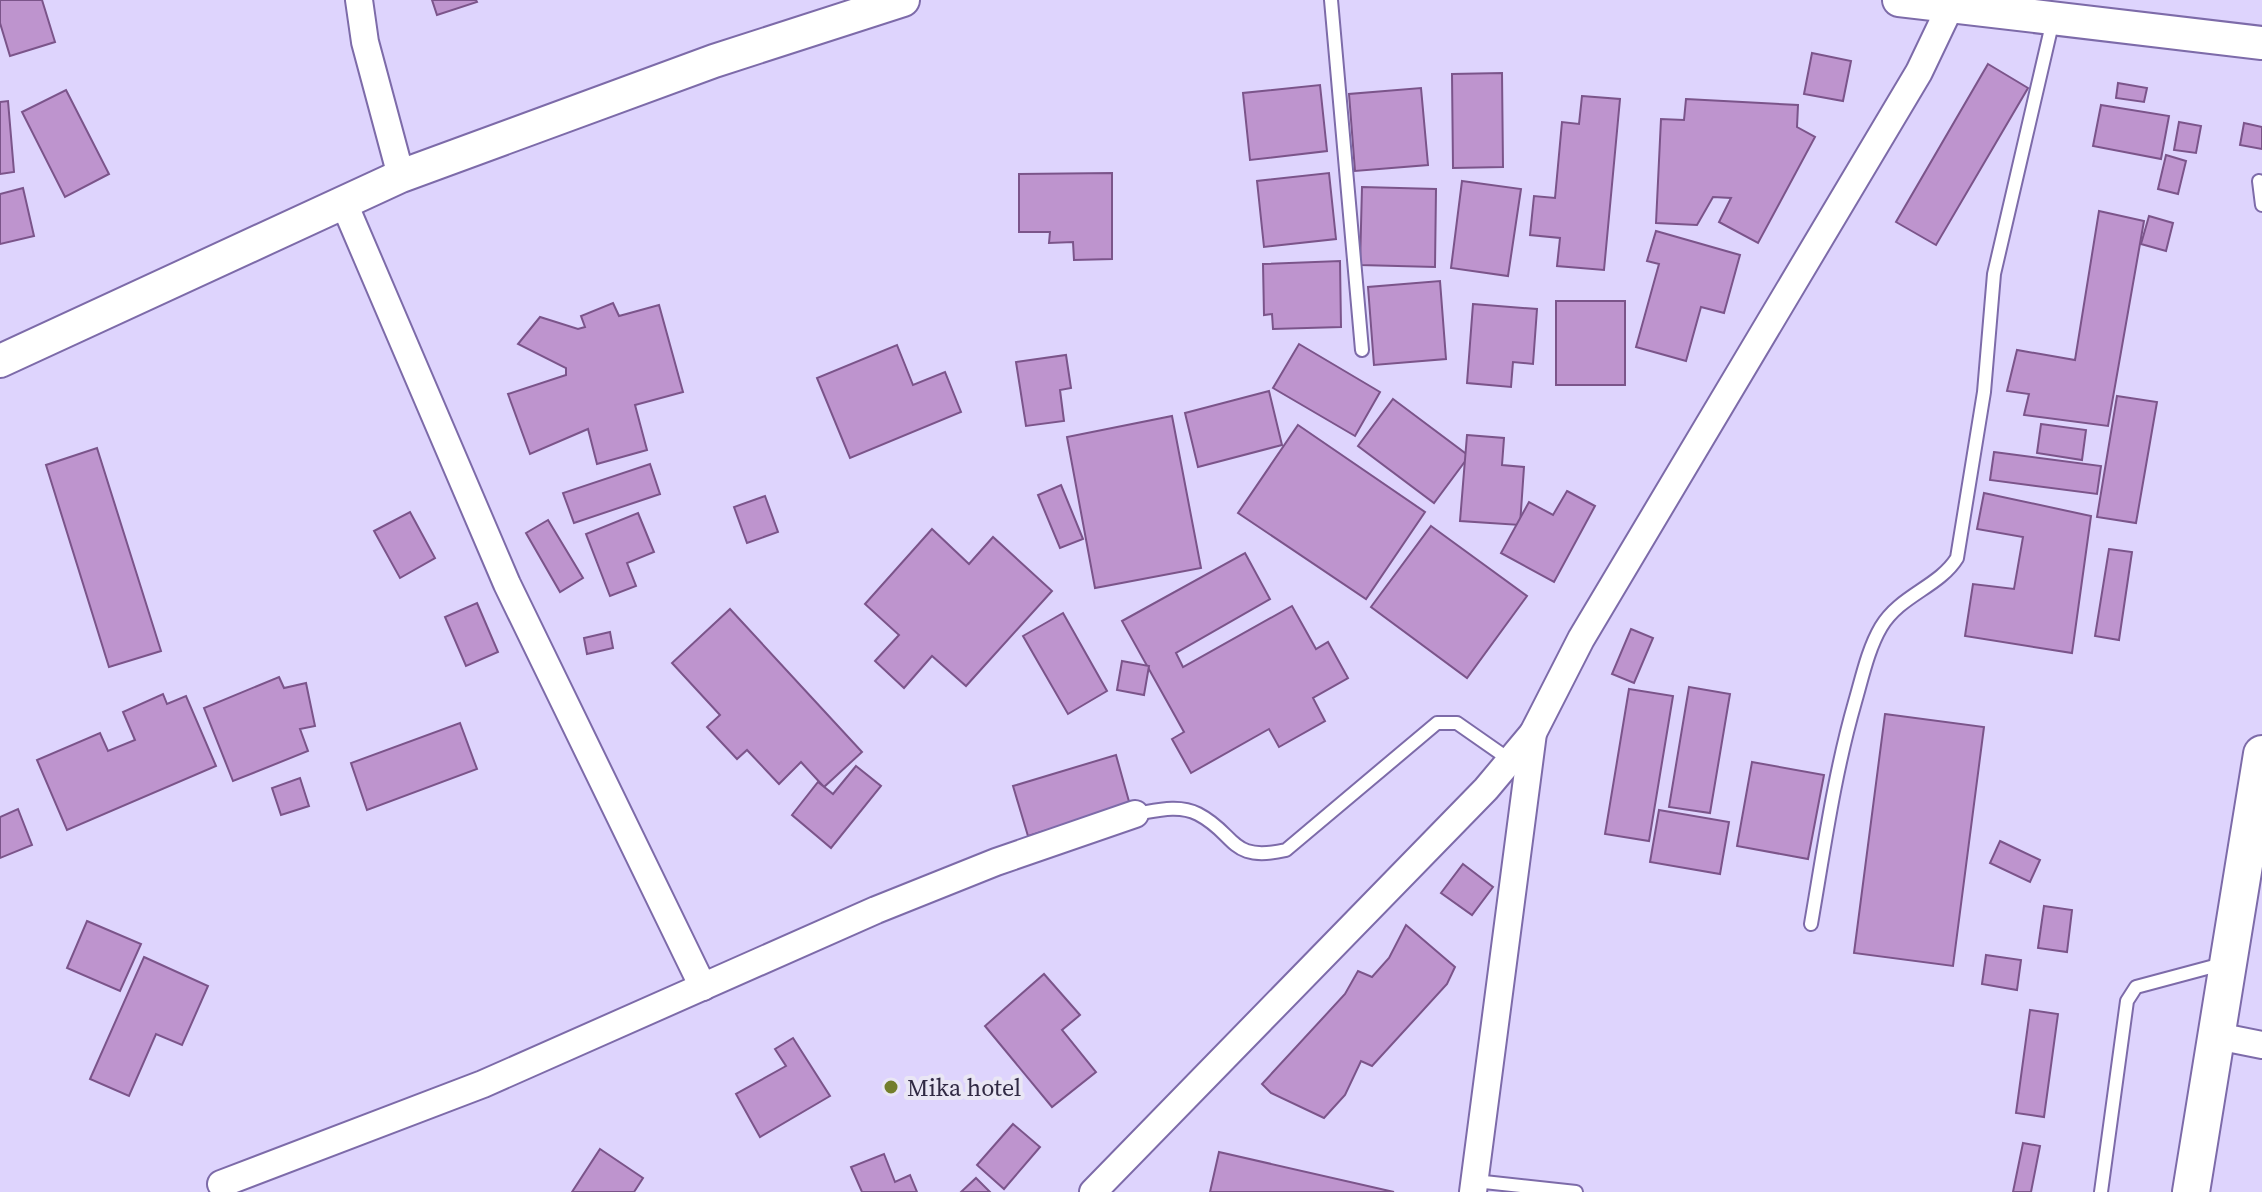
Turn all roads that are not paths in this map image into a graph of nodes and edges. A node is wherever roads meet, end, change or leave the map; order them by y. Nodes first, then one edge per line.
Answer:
1 (359, 0) edge
2 (903, 0) edge
3 (1331, 0) edge
4 (1899, 0) edge
5 (1951, 5) junction
6 (2003, 5) edge
7 (2054, 17) junction
8 (2262, 43) edge
9 (401, 176) junction
10 (2259, 181) dead end
11 (343, 201) junction
12 (2262, 205) edge
13 (1362, 350) dead end
14 (0, 361) edge
15 (1533, 733) junction
16 (2262, 754) edge
17 (1510, 760) junction
18 (1135, 814) joint
19 (1811, 924) dead end
20 (2229, 962) junction
21 (703, 987) junction
22 (2217, 1036) junction
23 (2262, 1045) edge
24 (221, 1184) dead end
25 (1474, 1186) edge
26 (1093, 1192) edge
27 (1576, 1192) edge
28 (2101, 1192) edge
29 (2191, 1192) edge

1 - 9 street
2 - 9 street
3 - 13 lane
4 - 5 street
5 - 6 street
5 - 15 street
6 - 7 street
7 - 8 street
7 - 19 lane
9 - 11 street
10 - 12 lane
11 - 14 street
11 - 21 street
15 - 17 street
15 - 25 street
16 - 20 main road
17 - 18 lane
17 - 26 street
18 - 21 street
20 - 22 main road
20 - 28 lane
21 - 24 street
22 - 23 street
22 - 29 main road
25 - 27 lane

